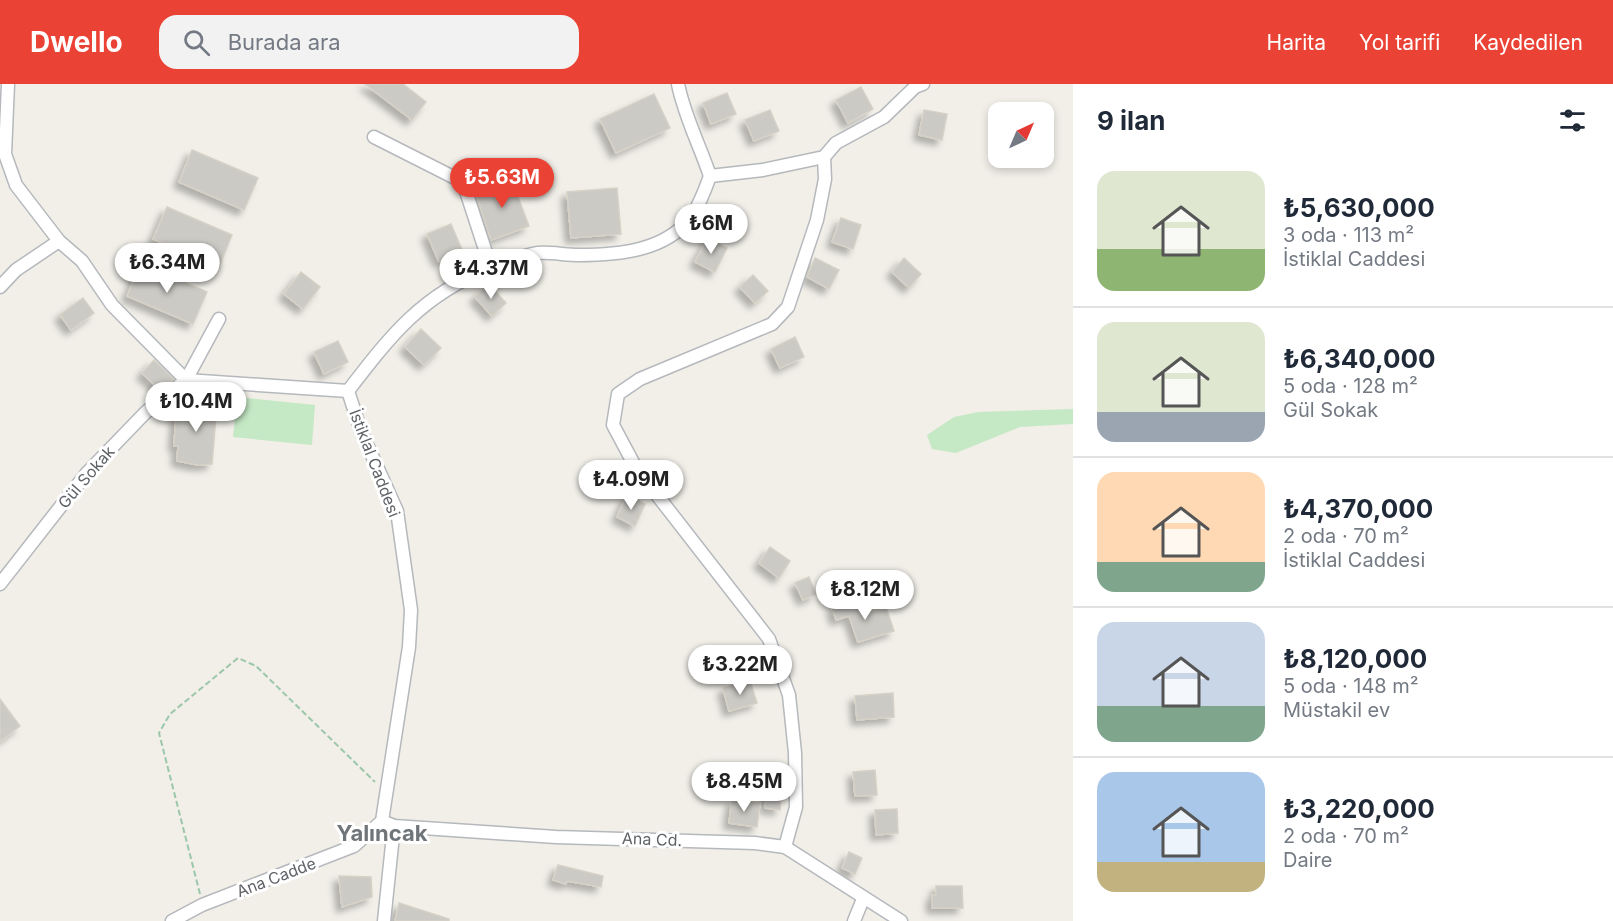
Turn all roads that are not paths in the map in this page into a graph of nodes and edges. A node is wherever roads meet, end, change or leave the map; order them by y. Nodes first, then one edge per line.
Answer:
1 (8, 84) edge
2 (678, 84) edge
3 (922, 84) edge
4 (374, 137) dead end
5 (824, 157) junction
6 (710, 176) junction
7 (59, 241) junction
8 (491, 268) junction
9 (0, 287) edge
10 (219, 319) dead end
11 (186, 380) junction
12 (348, 391) junction
13 (0, 584) edge
14 (382, 820) junction
15 (394, 826) junction
16 (785, 847) junction
17 (863, 899) junction
18 (172, 921) edge
19 (384, 921) edge
20 (854, 921) edge
21 (901, 921) edge

1 - 7 street
2 - 6 street
3 - 5 street
4 - 8 street
5 - 6 street
5 - 16 street
6 - 8 street, İstiklal Caddesi
7 - 9 street
7 - 11 street
8 - 12 street, İstiklal Caddesi
10 - 11 street, Gül Sokak
11 - 12 street
11 - 13 street, Gül Sokak
12 - 14 street, İstiklal Caddesi
14 - 15 street, Ana Cd.
14 - 18 street, Ana Cadde
15 - 16 street, Ana Cd.
15 - 19 street
16 - 17 street, Ana Cd.
17 - 20 street
17 - 21 street, Ana Cd.

